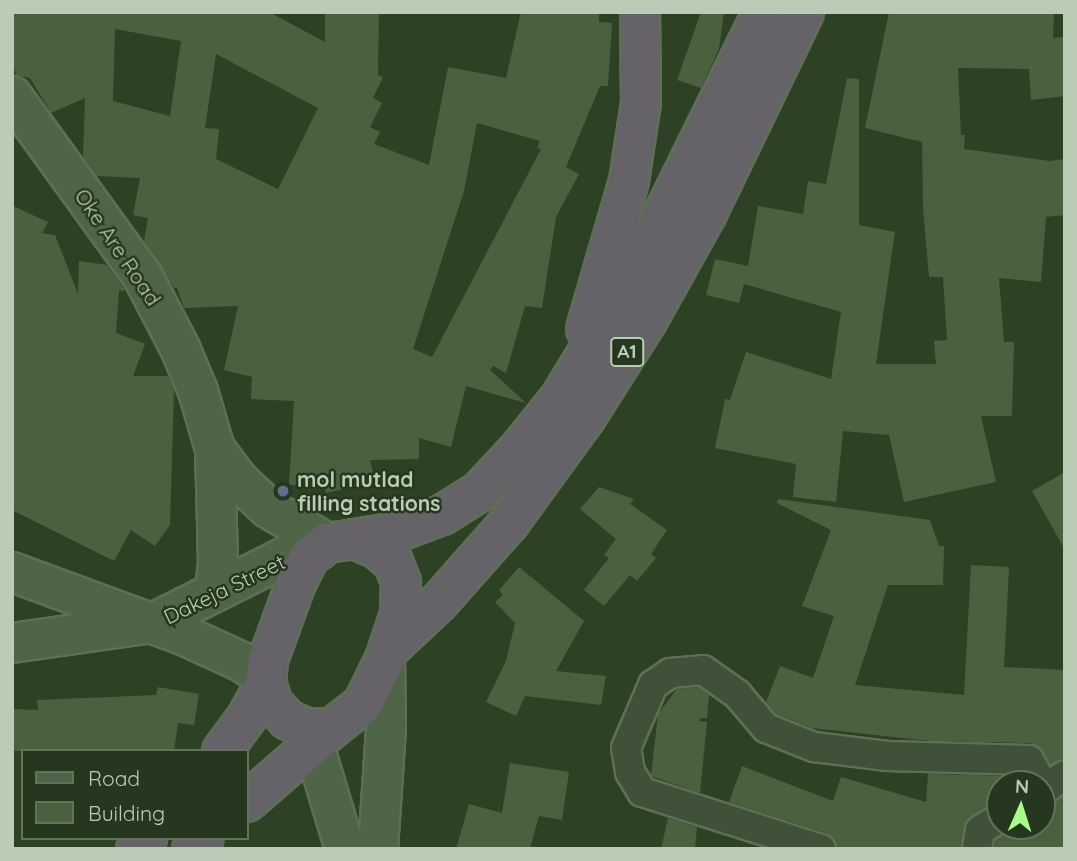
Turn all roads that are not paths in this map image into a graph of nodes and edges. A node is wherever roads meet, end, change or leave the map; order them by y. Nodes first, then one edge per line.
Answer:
1 (640, 12) edge
2 (763, 12) edge
3 (804, 12) edge
4 (12, 96) edge
5 (572, 399) junction
6 (215, 449) junction
7 (333, 544) junction
8 (12, 572) edge
9 (215, 592) junction
10 (153, 623) junction
11 (12, 643) edge
12 (386, 654) junction
13 (266, 681) junction
14 (319, 734) junction
15 (223, 749) edge
16 (1038, 770) edge
17 (248, 801) edge
18 (986, 826) edge
19 (345, 849) edge
20 (378, 849) edge
21 (821, 849) edge
22 (977, 849) edge

1 - 5 highway, A1
2 - 5 highway, A1
3 - 5 highway, A1
4 - 6 main road, Oke Are Road
5 - 7 highway, A1
5 - 12 highway, A1
6 - 7 main road, Oke Are Road
6 - 9 main road, Oke Are Road
7 - 9 main road, Dakeja Street
7 - 12 highway
7 - 13 highway
8 - 10 main road, Dakeja Street
9 - 10 main road, Dakeja Street
10 - 11 main road
10 - 13 main road
12 - 14 highway
12 - 20 main road
13 - 14 highway
13 - 15 highway
14 - 17 highway
14 - 19 main road
16 - 21 street
18 - 22 street

